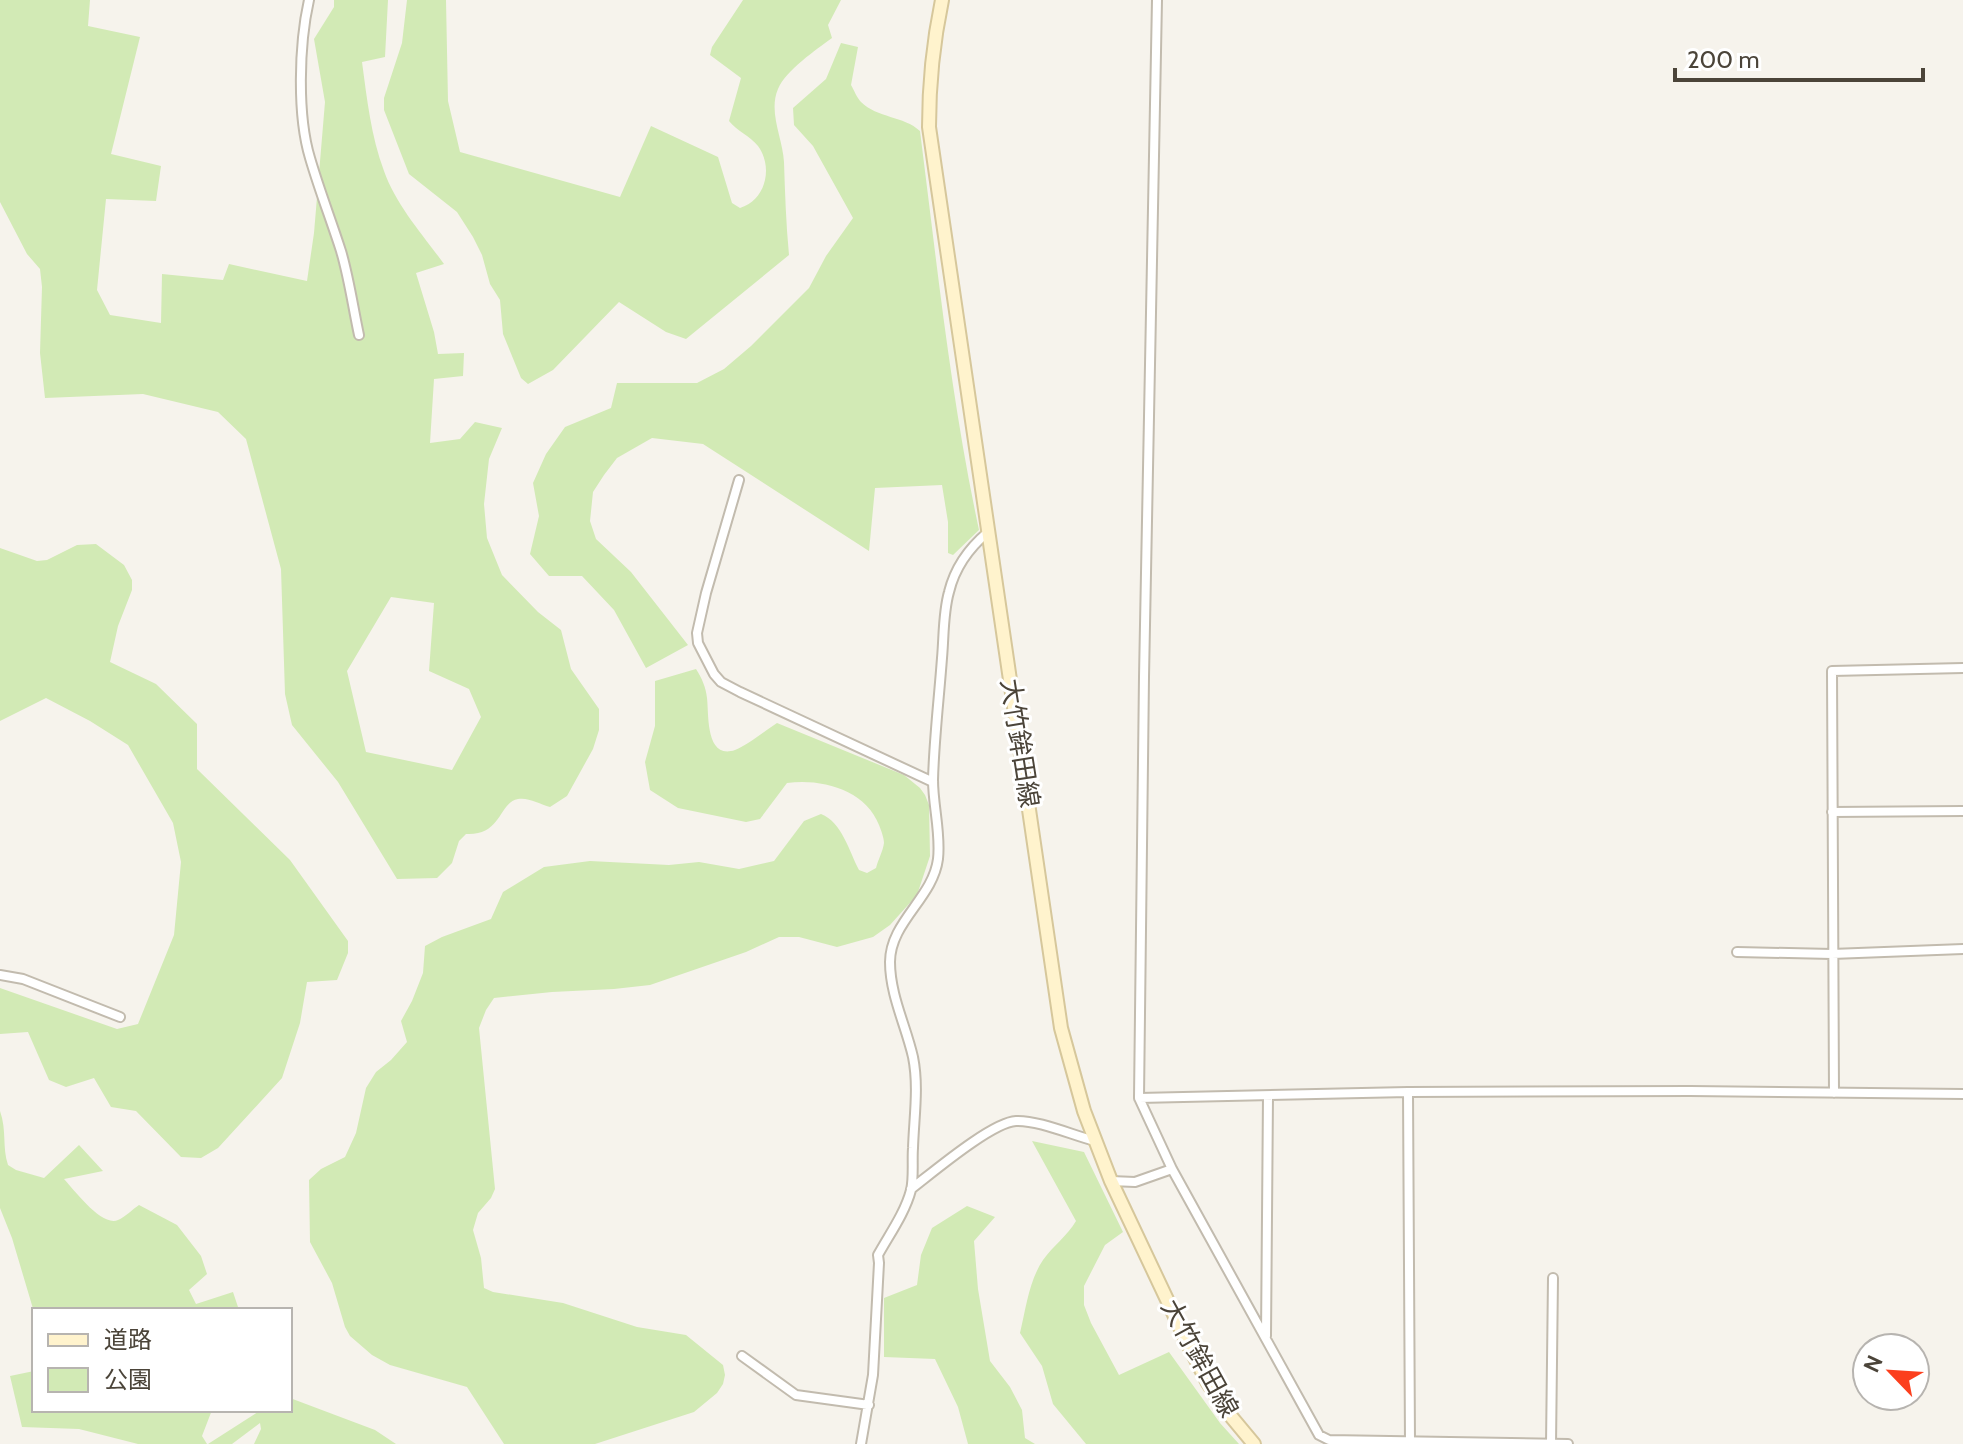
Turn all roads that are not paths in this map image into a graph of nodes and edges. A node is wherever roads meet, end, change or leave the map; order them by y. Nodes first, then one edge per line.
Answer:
1 (309, 0) edge
2 (942, 0) edge
3 (1157, 0) edge
4 (1153, 232) junction
5 (1145, 245) dead end
6 (359, 335) dead end
7 (739, 480) dead end
8 (988, 532) junction
9 (1963, 668) edge
10 (933, 782) junction
11 (1963, 811) edge
12 (1832, 812) junction
13 (1963, 949) edge
14 (1737, 952) dead end
15 (1832, 954) junction
16 (0, 975) edge
17 (120, 1017) dead end
18 (1408, 1092) junction
19 (1834, 1093) junction
20 (1963, 1094) edge
21 (1268, 1096) junction
22 (1139, 1098) junction
23 (1095, 1141) junction
24 (1172, 1169) junction
25 (1111, 1181) junction
26 (911, 1189) junction
27 (1553, 1278) dead end
28 (1266, 1336) junction
29 (742, 1356) dead end
30 (869, 1405) junction
31 (1410, 1441) junction
32 (861, 1444) edge
33 (1254, 1444) edge
34 (1551, 1444) edge
35 (1568, 1444) edge

1 - 6 street
2 - 8 main road, 大竹鉾田線
3 - 4 street
4 - 5 street
4 - 22 street
7 - 10 street
8 - 10 street
8 - 23 main road, 大竹鉾田線
9 - 12 street
10 - 26 street
11 - 12 street
12 - 15 street
13 - 15 street
14 - 15 street
15 - 19 street
16 - 17 street
18 - 19 street
18 - 21 street
18 - 31 street
19 - 20 street
21 - 22 street
21 - 28 street
22 - 24 street
23 - 25 main road, 大竹鉾田線
23 - 26 street
24 - 25 street
24 - 28 street
25 - 33 main road, 大竹鉾田線
26 - 30 street
27 - 34 street
28 - 31 street
29 - 30 street
30 - 32 street
31 - 34 street
34 - 35 street

